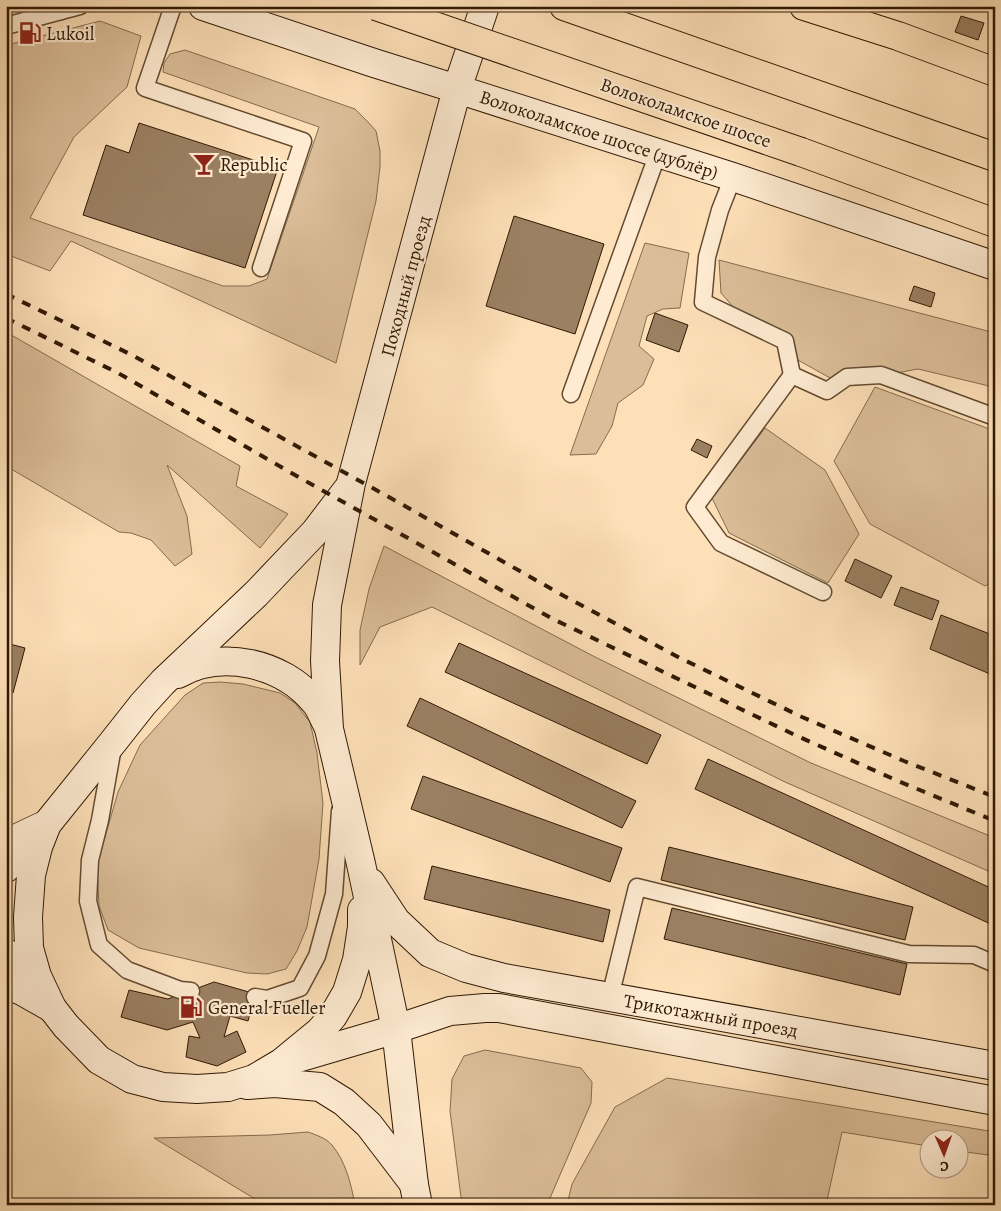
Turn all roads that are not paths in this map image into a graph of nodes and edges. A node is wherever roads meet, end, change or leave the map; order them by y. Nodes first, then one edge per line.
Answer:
1 (80, 6) edge
2 (173, 6) edge
3 (203, 6) edge
4 (376, 6) edge
5 (485, 6) edge
6 (564, 6) edge
7 (804, 6) edge
8 (53, 9) edge
9 (7, 26) edge
10 (995, 72) edge
11 (457, 88) junction
12 (658, 153) junction
13 (995, 157) edge
14 (733, 177) junction
15 (995, 222) edge
16 (995, 266) edge
17 (261, 268) dead end
18 (792, 375) junction
19 (570, 394) dead end
20 (995, 417) edge
21 (352, 483) junction
22 (823, 592) dead end
23 (163, 682) junction
24 (329, 729) junction
25 (114, 742) junction
26 (340, 776) junction
27 (47, 824) junction
28 (6, 842) edge
29 (361, 864) junction
30 (6, 868) edge
31 (6, 953) edge
32 (995, 964) edge
33 (6, 985) edge
34 (191, 990) dead end
35 (610, 997) junction
36 (256, 998) dead end
37 (52, 1008) junction
38 (396, 1029) junction
39 (280, 1063) junction
40 (995, 1066) edge
41 (228, 1086) junction
42 (995, 1101) edge
43 (416, 1195) edge

1 - 8 lane
2 - 17 lane
3 - 11 main road, Волоколамское шоссе (дублёр)
4 - 15 main road, Волоколамское шоссе, bridge
5 - 11 main road, Походный проезд
6 - 13 main road
7 - 10 main road
8 - 9 lane
11 - 12 main road, Волоколамское шоссе (дублёр)
11 - 21 main road, Походный проезд
12 - 14 main road, Волоколамское шоссе (дублёр)
12 - 19 lane
14 - 16 main road, Волоколамское шоссе (дублёр)
14 - 18 lane
18 - 20 lane
18 - 22 lane
21 - 23 main road
21 - 24 main road, Походный проезд
23 - 24 main road
23 - 25 main road
24 - 26 main road
25 - 27 main road
25 - 34 lane
26 - 29 main road
26 - 36 lane
27 - 28 main road
27 - 30 main road
27 - 37 main road
29 - 35 main road, Трикотажный проезд
29 - 38 main road
29 - 39 main road
31 - 37 main road
32 - 35 lane
33 - 37 main road
35 - 40 main road, Трикотажный проезд
37 - 41 main road
38 - 39 main road, Трикотажный проезд
38 - 42 main road, Трикотажный проезд
38 - 43 main road
39 - 41 main road
41 - 43 main road

